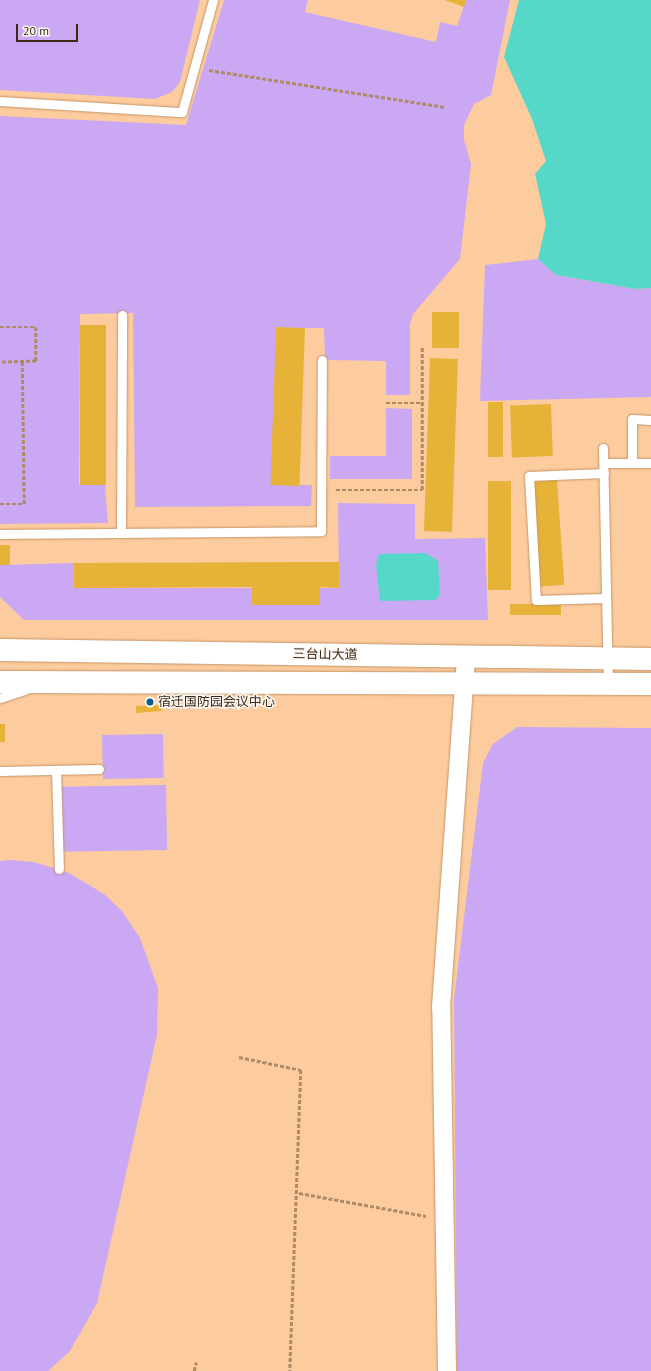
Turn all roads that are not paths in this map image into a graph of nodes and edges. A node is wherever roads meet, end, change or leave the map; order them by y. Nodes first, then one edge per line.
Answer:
1 (213, 0) edge
2 (0, 101) edge
3 (122, 316) dead end
4 (322, 360) dead end
5 (651, 420) edge
6 (603, 448) dead end
7 (632, 463) junction
8 (651, 463) edge
9 (604, 468) junction
10 (121, 533) junction
11 (0, 534) edge
12 (606, 598) junction
13 (0, 650) edge
14 (466, 657) junction
15 (607, 658) junction
16 (651, 659) edge
17 (0, 682) edge
18 (49, 682) junction
19 (466, 682) junction
20 (608, 684) junction
21 (651, 684) edge
22 (0, 698) edge
23 (99, 769) dead end
24 (56, 770) junction
25 (0, 771) edge
26 (59, 869) dead end
27 (447, 1371) edge

1 - 2 lane
3 - 10 lane
4 - 10 lane
5 - 7 lane
6 - 9 lane
7 - 8 lane
7 - 9 lane
9 - 12 lane
9 - 12 lane
10 - 11 lane
12 - 15 lane
13 - 14 main road, 三台山大道
14 - 15 main road, 三台山大道
14 - 19 street
15 - 16 main road, 三台山大道
15 - 20 lane
17 - 18 main road, 三台山大道
18 - 19 main road, 三台山大道
18 - 22 lane
19 - 20 main road, 三台山大道
19 - 27 street
20 - 21 main road, 三台山大道
23 - 24 lane
24 - 25 lane
24 - 26 lane

